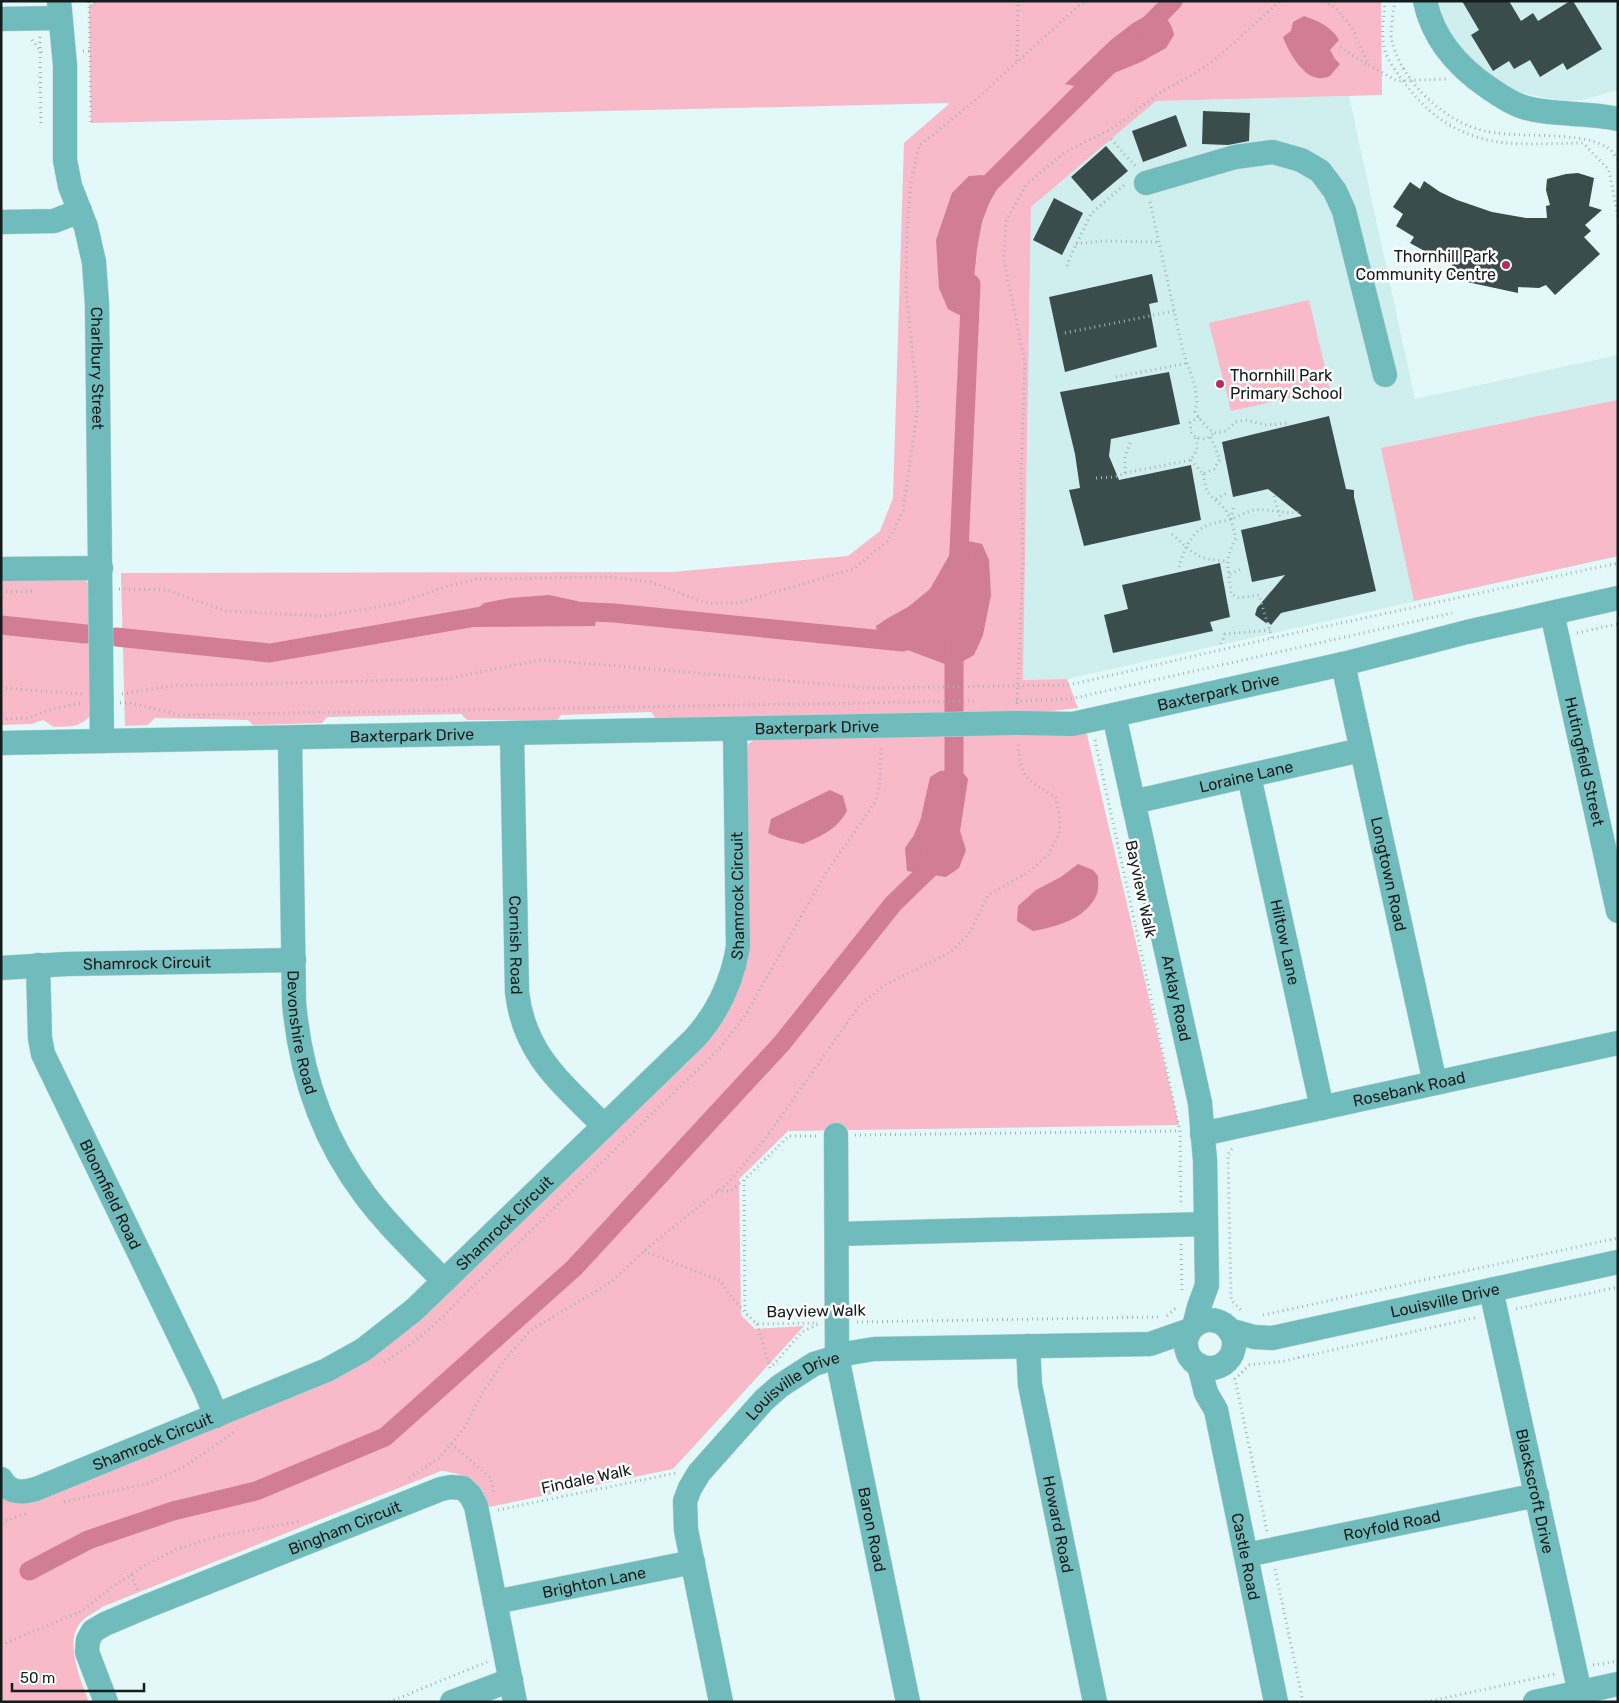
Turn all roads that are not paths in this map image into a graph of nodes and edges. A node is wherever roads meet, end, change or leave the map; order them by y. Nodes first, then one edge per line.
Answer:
1 (1425, 1) edge
2 (53, 12) edge
3 (1, 19) edge
4 (1618, 101) edge
5 (1567, 112) junction
6 (1618, 120) edge
7 (1143, 177) road end
8 (80, 211) junction
9 (1, 222) edge
10 (1385, 375) dead end
11 (1, 569) edge
12 (101, 579) junction
13 (1618, 598) edge
14 (1552, 613) junction
15 (1343, 664) junction
16 (1114, 715) junction
17 (735, 730) junction
18 (512, 734) junction
19 (290, 738) junction
20 (102, 741) junction
21 (1, 743) edge
22 (1361, 750) junction
23 (1249, 776) junction
24 (1133, 802) junction
25 (1618, 911) edge
26 (294, 960) junction
27 (38, 965) junction
28 (1, 968) edge
29 (1618, 1043) edge
30 (1435, 1083) junction
31 (1322, 1108) junction
32 (604, 1126) junction
33 (1191, 1133) junction
34 (836, 1135) road end
35 (1206, 1224) junction
36 (837, 1234) junction
37 (1618, 1262) edge
38 (444, 1281) junction
39 (1207, 1285) junction
40 (1491, 1290) junction
41 (1224, 1326) junction
42 (1192, 1328) junction
43 (1272, 1338) junction
44 (1150, 1344) junction
45 (1028, 1346) junction
46 (837, 1357) junction
47 (1227, 1360) junction
48 (1196, 1363) junction
49 (1216, 1410) junction
50 (216, 1416) junction
51 (1, 1479) edge
52 (1537, 1495) junction
53 (1246, 1555) junction
54 (693, 1562) junction
55 (495, 1602) junction
56 (1618, 1684) edge
57 (506, 1689) edge
58 (1580, 1693) junction
59 (106, 1702) edge
60 (452, 1702) edge
61 (721, 1702) edge
62 (908, 1702) edge
63 (1095, 1702) edge
64 (1276, 1702) edge
65 (1535, 1702) edge

1 - 5 street
2 - 3 street
2 - 8 street, Charlbury Street
4 - 5 street
5 - 6 street
7 - 10 street
8 - 9 street
8 - 12 street, Charlbury Street
11 - 12 street
12 - 20 street, Charlbury Street
13 - 14 street, Baxterpark Drive
14 - 15 street, Baxterpark Drive
14 - 25 street, Hutingfield Street
15 - 16 street, Baxterpark Drive
15 - 22 street, Longtown Road
16 - 17 street, Baxterpark Drive
16 - 24 street, Arklay Road
17 - 18 street, Baxterpark Drive
17 - 32 street, Shamrock Circuit
18 - 19 street, Baxterpark Drive
18 - 32 street, Cornish Road
19 - 20 street, Baxterpark Drive
19 - 26 street, Devonshire Road
20 - 21 street, Baxterpark Drive
22 - 23 street, Loraine Lane
22 - 30 street, Longtown Road
23 - 24 street, Loraine Lane
23 - 31 street, Hiltow Lane
24 - 33 street, Arklay Road
26 - 27 street, Shamrock Circuit
26 - 38 street, Devonshire Road
27 - 28 street, Shamrock Circuit
27 - 50 street, Bloomfield Road
29 - 30 street, Rosebank Road
30 - 31 street, Rosebank Road
31 - 33 street, Rosebank Road
32 - 38 street, Shamrock Circuit
33 - 35 street, Arklay Road
34 - 36 street, Baron Road
35 - 36 street
35 - 39 street, Arklay Road
36 - 46 street, Baron Road
37 - 40 street, Louisville Drive
38 - 50 street, Shamrock Circuit
39 - 41 street, Arklay Road
39 - 42 street, Arklay Road
40 - 43 street, Louisville Drive
40 - 52 street, Blackscroft Drive
41 - 42 street
41 - 43 street, Louisville Drive
41 - 47 street
42 - 44 street, Louisville Drive
42 - 48 street
43 - 47 street, Louisville Drive
44 - 45 street, Louisville Drive
44 - 48 street, Louisville Drive
45 - 46 street, Louisville Drive
45 - 63 street, Howard Road
46 - 54 street, Louisville Drive
46 - 62 street, Baron Road
47 - 48 street
47 - 49 street, Castle Road
48 - 49 street, Castle Road
49 - 53 street, Castle Road
50 - 51 street, Shamrock Circuit
52 - 53 street, Royfold Road
52 - 58 street, Blackscroft Drive
53 - 64 street, Castle Road
54 - 55 street, Brighton Lane
54 - 61 street, Louisville Drive
55 - 57 street, Bingham Circuit
55 - 59 street, Bingham Circuit
56 - 58 street
57 - 60 street
58 - 65 street

